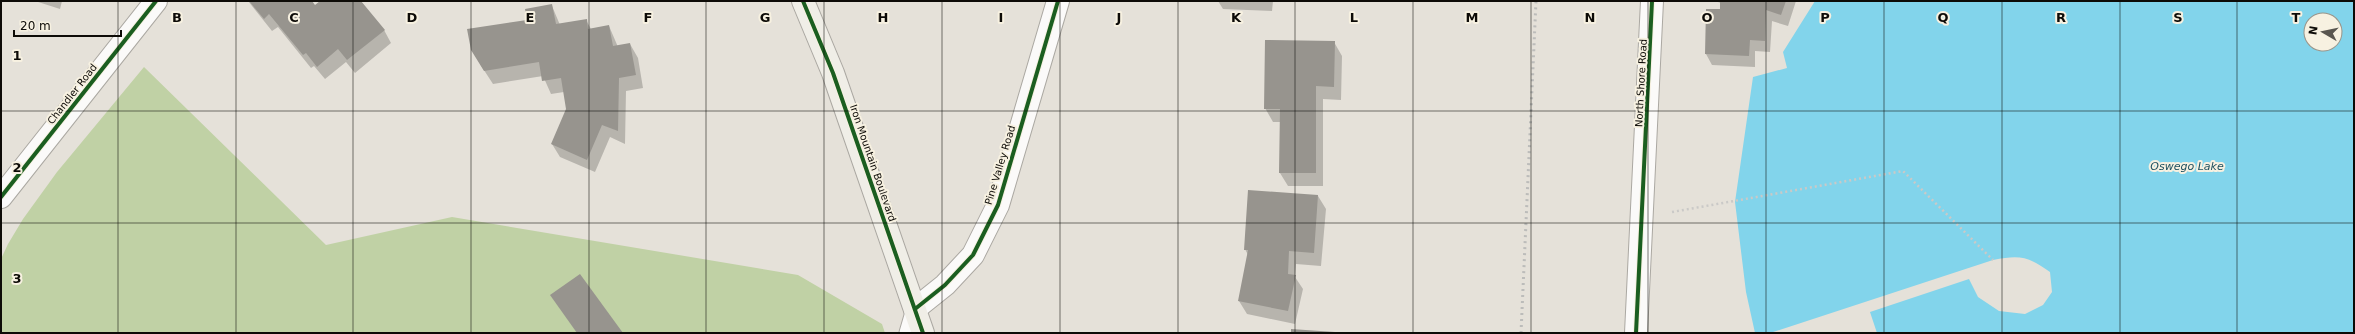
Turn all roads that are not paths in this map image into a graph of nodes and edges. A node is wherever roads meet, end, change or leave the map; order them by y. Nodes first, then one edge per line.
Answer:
1 (156, 1) edge
2 (803, 1) edge
3 (1058, 1) edge
4 (1652, 1) edge
5 (1, 197) edge
6 (915, 309) junction
7 (908, 333) edge
8 (923, 333) edge
9 (1636, 333) edge

1 - 5 street, Chandler Road
2 - 6 street, Iron Mountain Boulevard
3 - 6 street, Pine Valley Road
4 - 9 street, North Shore Road
6 - 7 lane
6 - 8 street, Iron Mountain Boulevard

